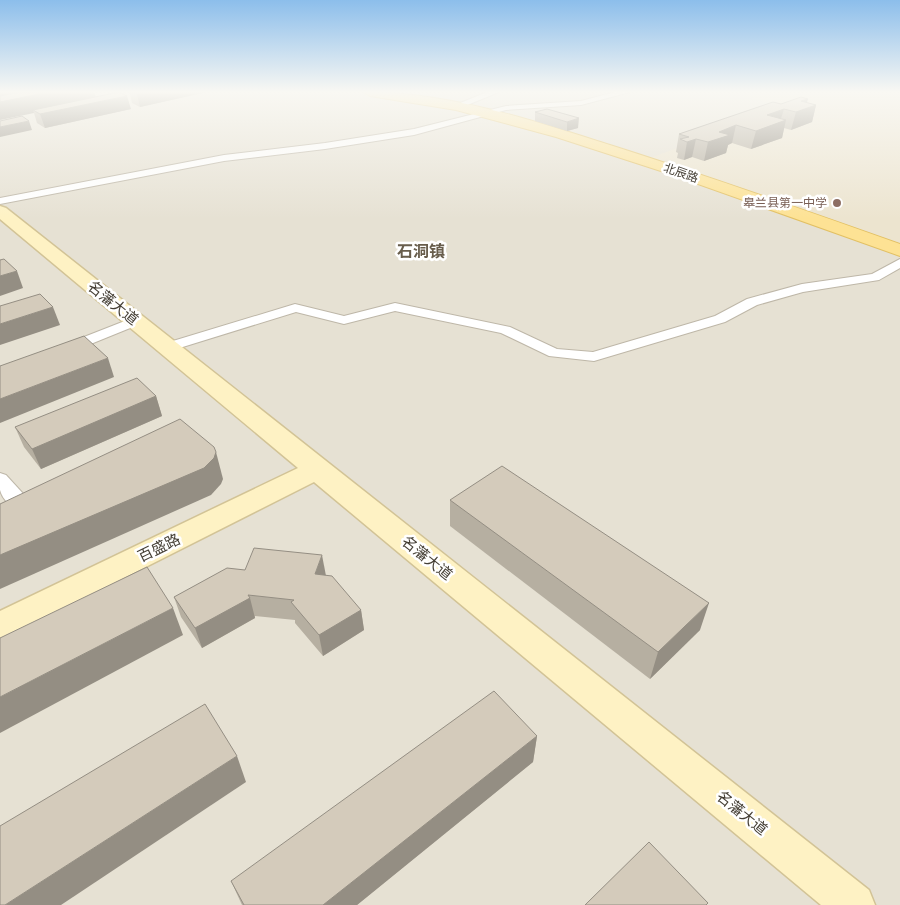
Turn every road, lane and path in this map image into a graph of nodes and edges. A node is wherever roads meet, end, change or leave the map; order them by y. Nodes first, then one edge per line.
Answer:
1 (400, 134) edge
2 (562, 134) edge
3 (0, 201) edge
4 (0, 211) edge
5 (900, 250) edge
6 (900, 263) edge
7 (136, 321) junction
8 (168, 348) junction
9 (50, 353) edge
10 (318, 470) junction
11 (0, 479) edge
12 (21, 504) edge
13 (0, 626) edge
14 (854, 905) edge

1 - 3 street
2 - 5 main road, 北辰路
4 - 7 main road, 名藩大道
6 - 8 street
7 - 8 main road, 名藩大道
7 - 9 street
8 - 10 main road, 名藩大道
10 - 13 main road, 百盛路
10 - 14 main road, 名藩大道
11 - 12 street

